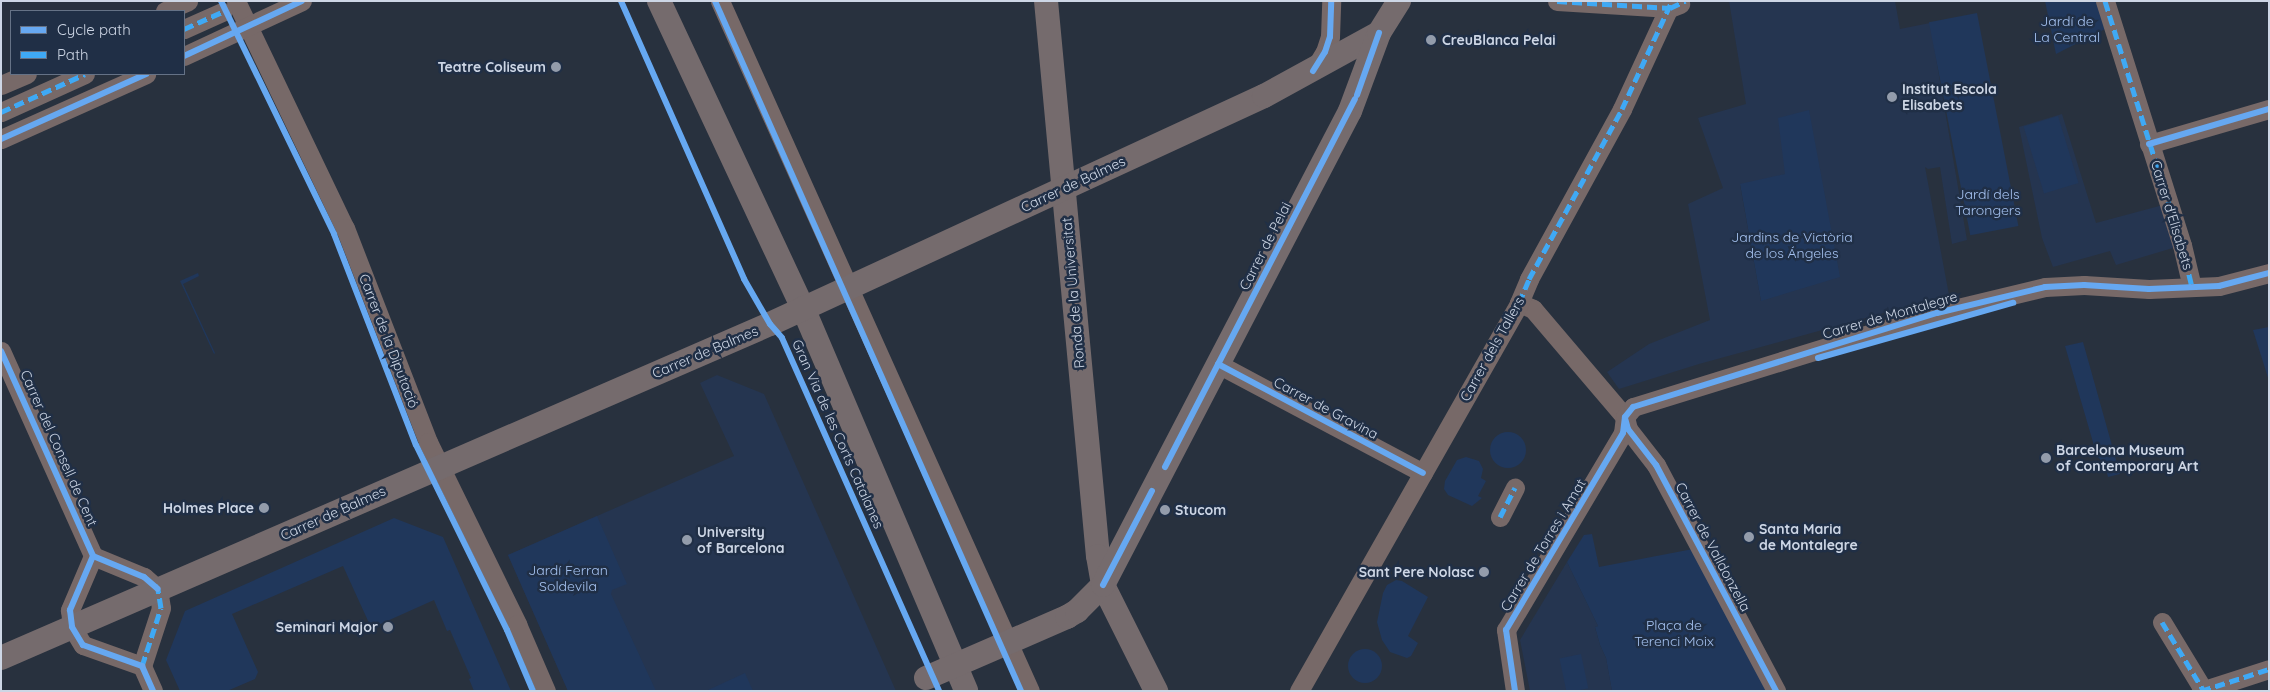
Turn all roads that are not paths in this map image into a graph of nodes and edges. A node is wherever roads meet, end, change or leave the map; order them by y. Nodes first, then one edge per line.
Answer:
1 (188, 1) edge
2 (302, 1) edge
3 (659, 1) edge
4 (720, 1) edge
5 (1046, 1) edge
6 (1331, 1) edge
7 (1399, 1) edge
8 (1557, 1) edge
9 (2105, 1) edge
10 (1676, 4) edge
11 (229, 6) edge
12 (167, 10) edge
13 (247, 27) junction
14 (185, 28) edge
15 (1379, 33) junction
16 (185, 56) edge
17 (1313, 71) junction
18 (25, 75) edge
19 (83, 75) edge
20 (144, 75) edge
21 (1, 85) edge
22 (2269, 109) edge
23 (1, 112) edge
24 (1, 139) edge
25 (2149, 144) junction
26 (1064, 188) junction
27 (2269, 273) edge
28 (848, 287) junction
29 (2192, 287) junction
30 (1519, 303) junction
31 (803, 308) junction
32 (1, 351) edge
33 (1218, 364) junction
34 (1624, 418) junction
35 (440, 466) junction
36 (1423, 473) junction
37 (1515, 488) dead end
38 (1500, 517) dead end
39 (90, 564) junction
40 (1103, 585) junction
41 (160, 599) junction
42 (2162, 622) dead end
43 (72, 627) junction
44 (1008, 644) junction
45 (1, 658) edge
46 (142, 666) junction
47 (955, 666) junction
48 (2269, 669) edge
49 (926, 678) dead end
50 (153, 691) edge
51 (546, 691) edge
52 (966, 691) edge
53 (1030, 691) edge
54 (1156, 691) edge
55 (1299, 691) edge
56 (1515, 691) edge
57 (1776, 691) edge
58 (2203, 691) edge

1 - 12 street
2 - 13 street
3 - 31 main road, Gran Via de les Corts Catalanes
4 - 28 street
5 - 26 main road, Ronda de la Universitat
6 - 17 street
7 - 15 main road, Carrer de Pelai
8 - 10 street
9 - 25 street, Carrer d'Elisabets
10 - 30 street, Carrer dels Tallers
11 - 13 street, Carrer de la Diputació
11 - 14 street
13 - 16 street
13 - 35 street, Carrer de la Diputació
15 - 17 main road, Carrer de Balmes
15 - 33 main road, Carrer de Pelai
17 - 26 main road, Carrer de Balmes
18 - 21 street
19 - 23 street
20 - 24 street
22 - 25 street
25 - 29 street, Carrer d'Elisabets
26 - 28 main road, Carrer de Balmes
26 - 40 main road, Ronda de la Universitat
27 - 29 street, Carrer de Montalegre
28 - 31 main road, Carrer de Balmes
28 - 44 street
29 - 34 street, Carrer de Montalegre
30 - 34 street, Carrer de Valldonzella
30 - 36 street, Carrer dels Tallers
31 - 35 main road, Carrer de Balmes
31 - 47 main road, Gran Via de les Corts Catalanes
32 - 39 street, Carrer del Consell de Cent
33 - 36 street, Carrer de Gravina
33 - 40 main road, Carrer de Pelai
34 - 56 street, Carrer de Torres i Amat
34 - 57 street, Carrer de Valldonzella
35 - 41 main road, Carrer de Balmes
35 - 51 street, Carrer de la Diputació
36 - 55 street, Carrer dels Tallers
37 - 38 street
39 - 41 street
39 - 43 street
40 - 44 main road, Carrer de Pelai
40 - 54 main road, Ronda de la Universitat
41 - 43 main road, Carrer de Balmes
41 - 46 street
42 - 58 street
43 - 45 main road, Carrer de Balmes
43 - 46 street
44 - 47 main road, Carrer de Pelai
44 - 53 street
46 - 50 street
47 - 49 main road, Carrer de Pelai
47 - 52 main road, Gran Via de les Corts Catalanes
48 - 58 street

